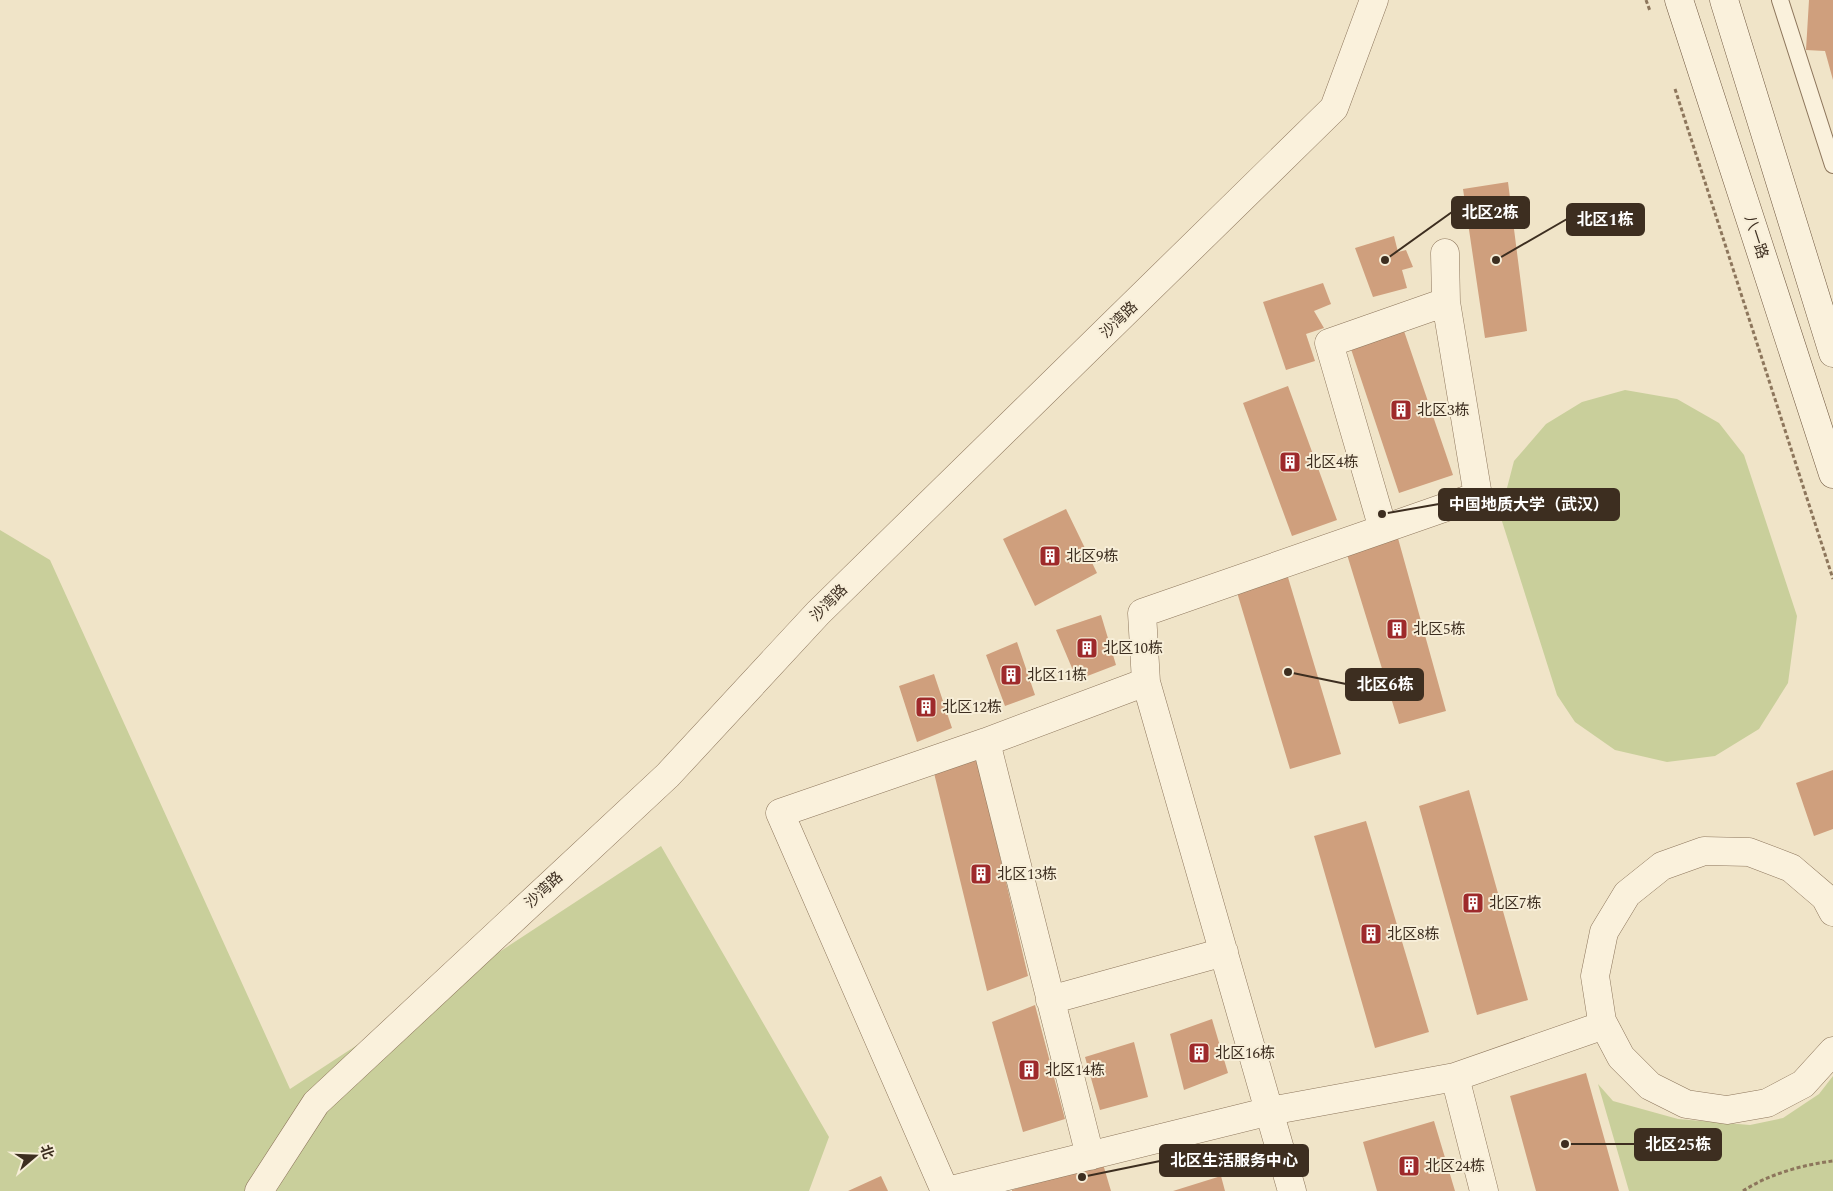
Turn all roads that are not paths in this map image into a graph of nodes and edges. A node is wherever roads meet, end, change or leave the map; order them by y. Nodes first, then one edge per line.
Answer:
1 (1374, 0) edge
2 (1679, 0) edge
3 (1724, 0) edge
4 (1780, 0) edge
5 (1833, 165) edge
6 (1444, 253) dead end
7 (1446, 302) junction
8 (1833, 353) edge
9 (1833, 474) edge
10 (1383, 529) junction
11 (1146, 682) junction
12 (986, 742) junction
13 (1833, 912) edge
14 (1224, 952) junction
15 (1050, 1000) junction
16 (1604, 1025) junction
17 (1833, 1051) edge
18 (1455, 1077) junction
19 (1270, 1111) junction
20 (1090, 1156) junction
21 (258, 1191) edge
22 (946, 1191) edge
23 (1292, 1191) edge
24 (1484, 1191) edge

1 - 21 street, 沙湾路
2 - 9 street, 八一路
3 - 8 street
4 - 5 lane
6 - 7 street
7 - 10 street
7 - 10 street
10 - 11 street
11 - 12 street
11 - 14 street
12 - 15 street
12 - 22 street
13 - 16 street
14 - 15 street
14 - 19 street
15 - 20 street
16 - 17 street
16 - 18 street
18 - 19 street
18 - 24 street
19 - 20 street
19 - 23 street
20 - 22 street

